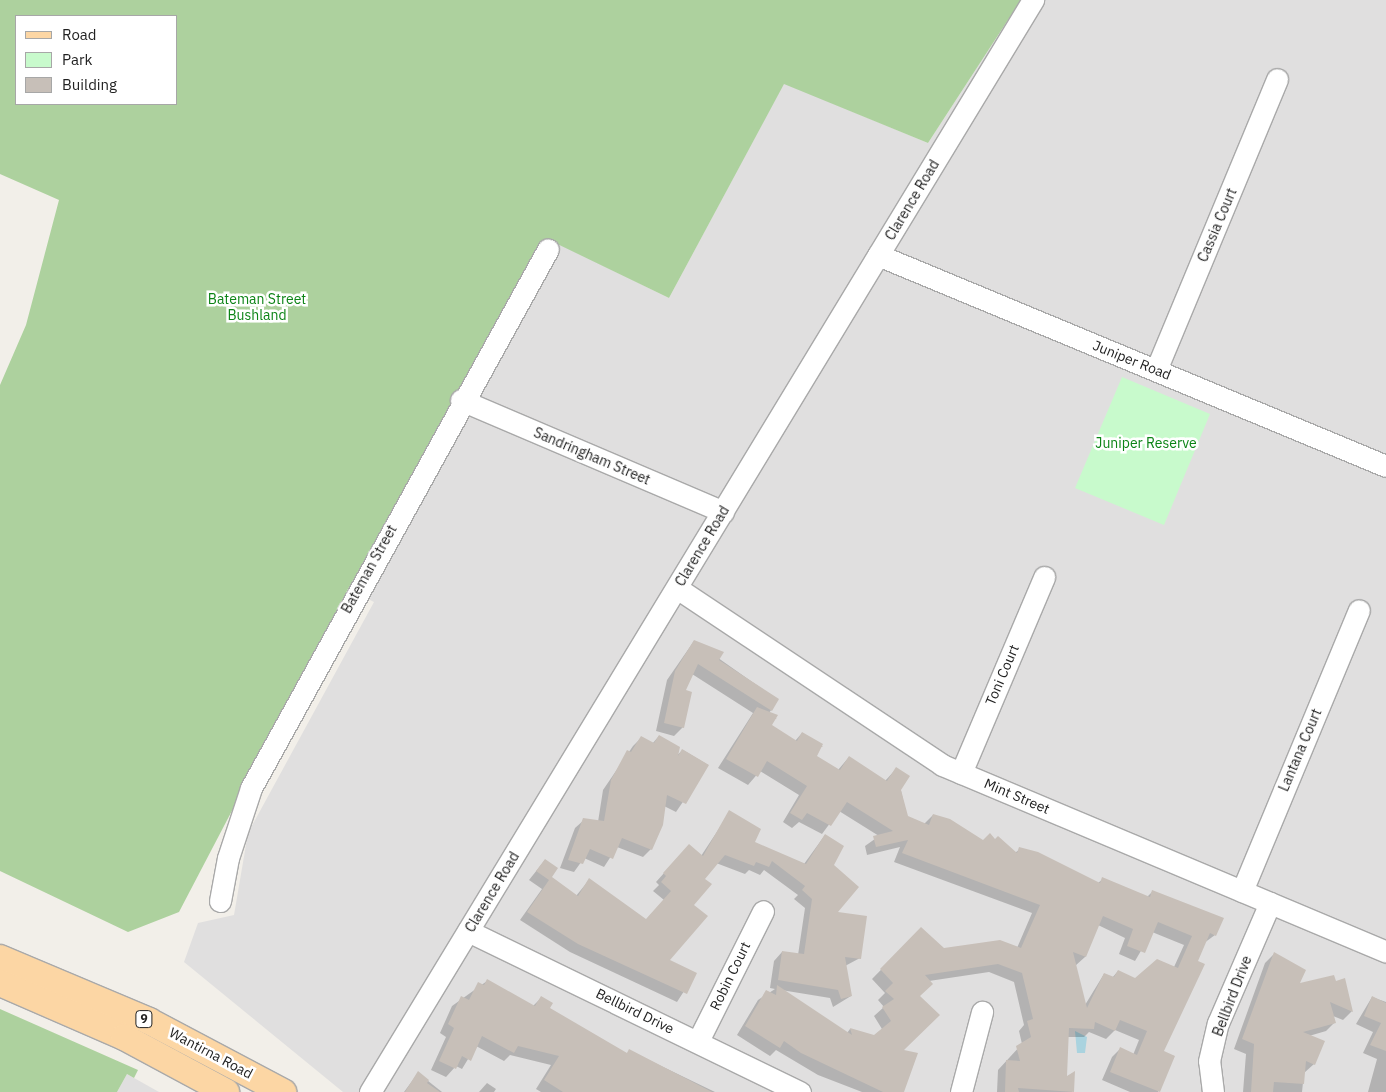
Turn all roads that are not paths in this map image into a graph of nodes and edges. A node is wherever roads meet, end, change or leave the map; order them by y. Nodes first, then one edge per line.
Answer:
1 (1033, 0) edge
2 (1277, 79) dead end
3 (548, 249) dead end
4 (878, 255) junction
5 (1156, 370) junction
6 (461, 400) junction
7 (1386, 466) edge
8 (723, 512) junction
9 (1044, 576) dead end
10 (677, 588) junction
11 (1359, 610) dead end
12 (961, 773) junction
13 (1242, 890) junction
14 (220, 900) dead end
15 (1270, 903) junction
16 (763, 911) dead end
17 (468, 931) junction
18 (1386, 952) edge
19 (0, 958) edge
20 (0, 983) edge
21 (982, 1012) dead end
22 (698, 1041) junction
23 (226, 1092) edge
24 (283, 1092) edge
25 (370, 1092) edge
26 (800, 1092) edge
27 (961, 1092) edge
28 (1213, 1092) edge

1 - 4 street, Clarence Road
2 - 5 street, Cassia Court
3 - 6 street, Bateman Street
4 - 5 street, Juniper Road
4 - 8 street, Clarence Road
5 - 7 street, Juniper Road
6 - 8 street, Sandringham Street
6 - 14 street, Bateman Street
8 - 10 street, Clarence Road
9 - 12 street, Toni Court
10 - 12 street, Mint Street
10 - 17 street, Clarence Road
11 - 13 street, Lantana Court
12 - 13 street, Mint Street
13 - 15 street, Mint Street
15 - 18 street, Mint Street
15 - 28 street, Bellbird Drive
16 - 22 street, Robin Court
17 - 22 street, Bellbird Drive
17 - 25 street, Clarence Road
19 - 24 main road, Wantirna Road / 9
20 - 23 main road, Wantirna Road / 9
21 - 27 street
22 - 26 street, Bellbird Drive

